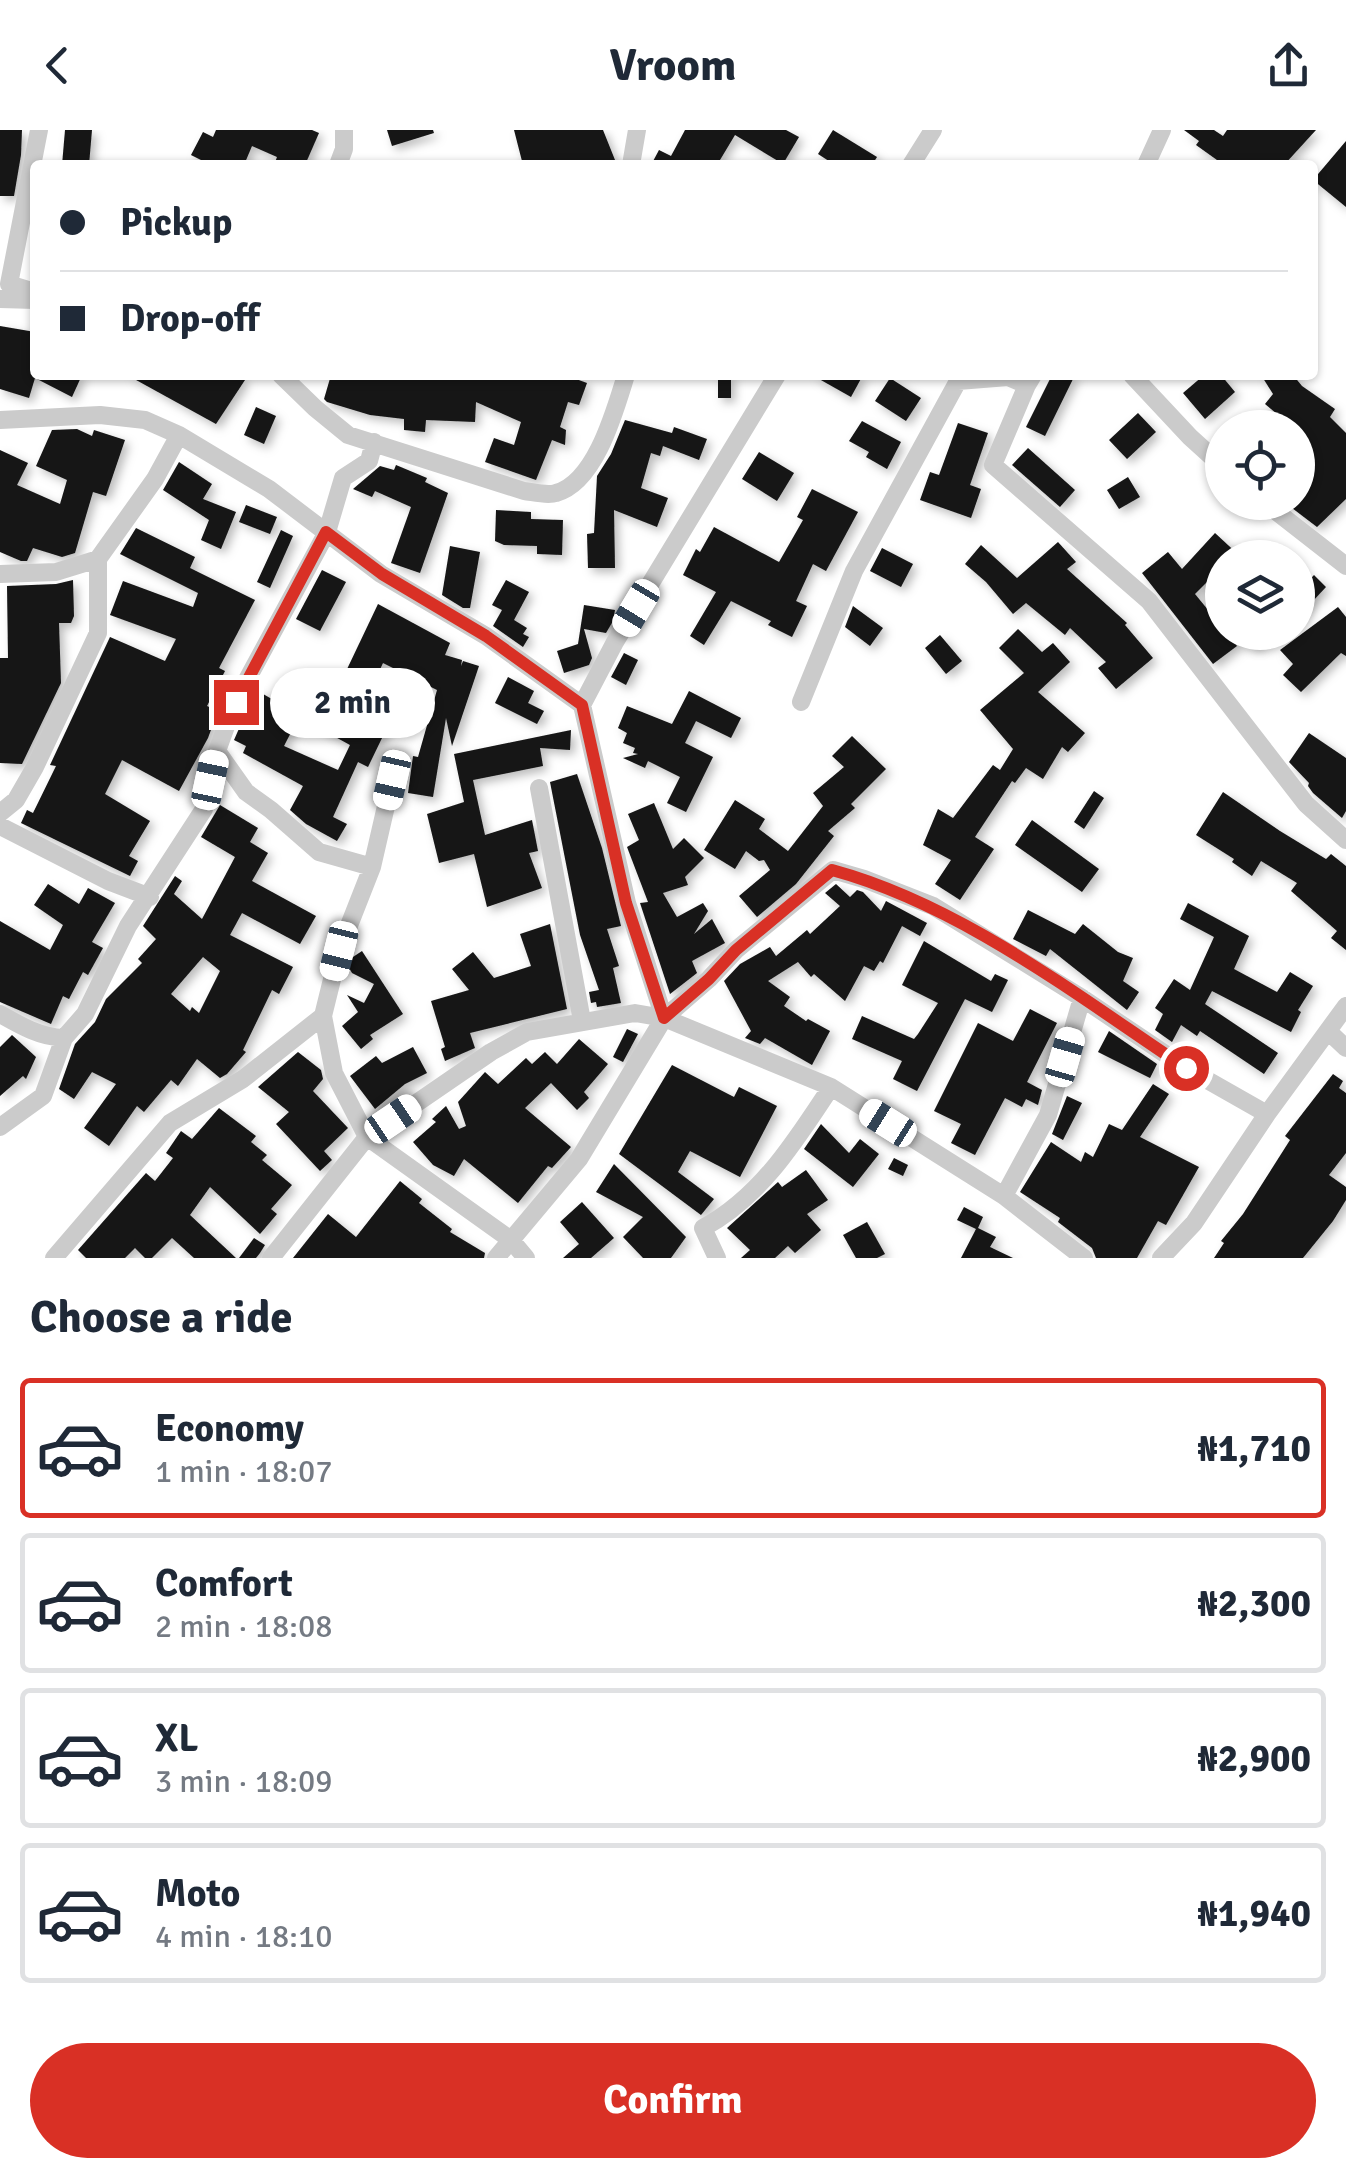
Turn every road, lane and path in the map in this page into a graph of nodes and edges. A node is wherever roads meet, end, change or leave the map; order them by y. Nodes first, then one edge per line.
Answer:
1 (39, 130) edge
2 (344, 130) edge
3 (637, 130) edge
4 (933, 130) edge
5 (1162, 130) edge
6 (33, 160) edge
7 (340, 160) edge
8 (632, 160) edge
9 (914, 160) edge
10 (1148, 160) edge
11 (30, 176) edge
12 (30, 290) edge
13 (0, 299) edge
14 (30, 300) edge
15 (287, 380) edge
16 (624, 380) edge
17 (774, 380) edge
18 (958, 380) edge
19 (1030, 380) edge
20 (1137, 380) edge
21 (0, 420) edge
22 (179, 435) junction
23 (374, 442) junction
24 (1205, 451) edge
25 (1287, 520) edge
26 (326, 532) junction
27 (98, 558) junction
28 (1346, 566) edge
29 (0, 574) edge
30 (801, 702) dead end
31 (582, 705) junction
32 (216, 751) junction
33 (392, 780) dead end
34 (539, 788) dead end
35 (0, 813) edge
36 (0, 826) edge
37 (1346, 840) edge
38 (372, 868) junction
39 (150, 897) junction
40 (1082, 998) junction
41 (1346, 1006) edge
42 (0, 1014) edge
43 (323, 1016) junction
44 (664, 1018) junction
45 (582, 1021) junction
46 (1329, 1032) junction
47 (64, 1038) junction
48 (1346, 1048) edge
49 (831, 1087) junction
50 (1267, 1114) junction
51 (0, 1127) edge
52 (367, 1136) junction
53 (1004, 1196) junction
54 (511, 1240) junction
55 (54, 1258) edge
56 (271, 1258) edge
57 (496, 1258) edge
58 (526, 1258) edge
59 (717, 1258) edge
60 (1084, 1258) edge
61 (1161, 1258) edge

1 - 6 street
2 - 7 street
3 - 8 street
4 - 9 street
5 - 10 street
11 - 12 street
13 - 14 street
15 - 23 street
16 - 23 street
17 - 31 street
18 - 30 street
19 - 37 street
20 - 24 street
21 - 22 street
22 - 26 street
22 - 27 street
23 - 26 street
25 - 28 street
26 - 31 street
26 - 32 street
27 - 29 street
27 - 35 street
31 - 44 street
32 - 38 street
32 - 39 street
33 - 38 street
34 - 45 street
36 - 39 street
38 - 43 street
39 - 47 street
40 - 44 street
40 - 50 street
40 - 53 street
41 - 46 street
42 - 47 street
43 - 52 street
43 - 55 street
44 - 45 street
44 - 49 street
44 - 54 street
45 - 52 street
46 - 48 street
46 - 50 street
47 - 51 street
49 - 53 street
49 - 59 street
50 - 61 street
52 - 54 street
52 - 56 street
53 - 60 street
54 - 57 street
54 - 58 street

